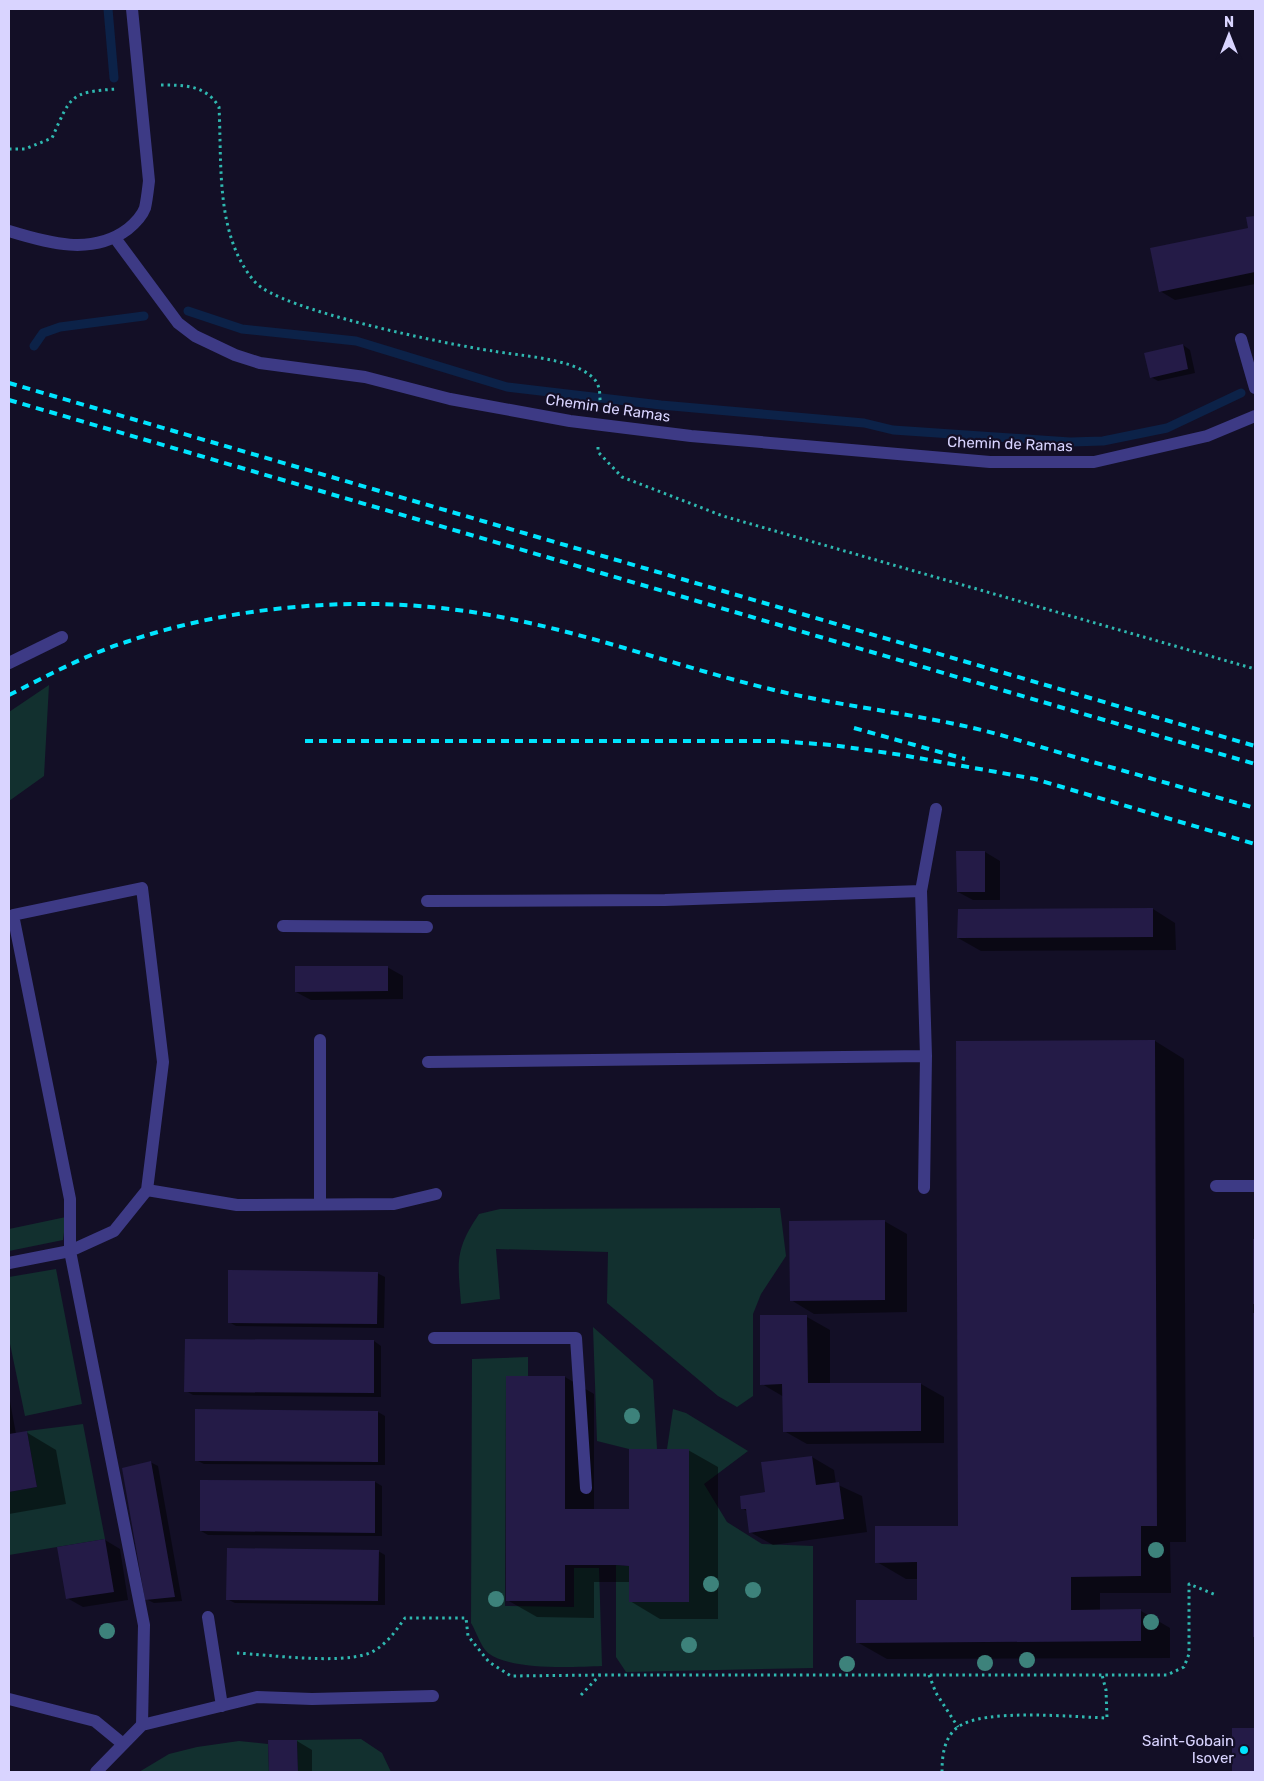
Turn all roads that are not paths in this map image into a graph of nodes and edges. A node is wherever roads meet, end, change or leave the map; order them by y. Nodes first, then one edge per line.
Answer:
1 (132, 9) edge
2 (9, 231) edge
3 (115, 238) junction
4 (1241, 339) dead end
5 (1255, 388) edge
6 (1255, 416) edge
7 (62, 637) dead end
8 (9, 663) edge
9 (936, 808) dead end
10 (921, 891) junction
11 (427, 901) dead end
12 (283, 926) dead end
13 (427, 927) dead end
14 (320, 1040) dead end
15 (926, 1056) junction
16 (428, 1062) dead end
17 (1216, 1186) dead end
18 (1255, 1186) edge
19 (924, 1188) dead end
20 (147, 1190) junction
21 (436, 1194) dead end
22 (320, 1204) junction
23 (70, 1251) junction
24 (9, 1263) edge
25 (434, 1338) dead end
26 (586, 1488) dead end
27 (208, 1616) dead end
28 (433, 1696) dead end
29 (9, 1699) edge
30 (222, 1706) junction
31 (142, 1725) junction
32 (123, 1744) junction
33 (96, 1772) edge

1 - 3 street
2 - 3 street
3 - 6 street, Chemin de Ramas
4 - 5 street
7 - 8 street
9 - 10 street
10 - 11 street
10 - 15 street
12 - 13 street
14 - 22 street
15 - 16 street
15 - 19 street
17 - 18 street
20 - 22 street
20 - 23 street
20 - 23 street
21 - 22 street
23 - 24 street
23 - 31 street
25 - 26 street
27 - 30 street
28 - 30 street
29 - 32 street
30 - 31 street
31 - 32 street
32 - 33 street

